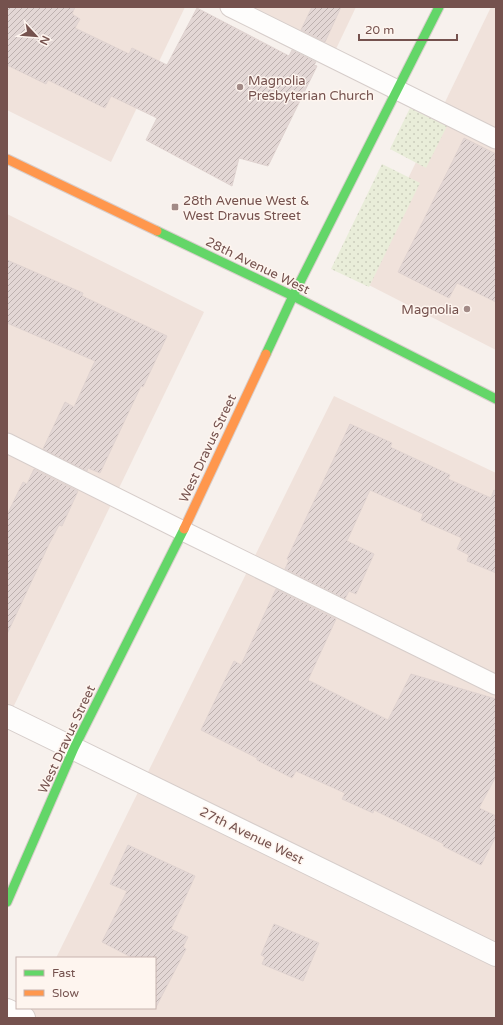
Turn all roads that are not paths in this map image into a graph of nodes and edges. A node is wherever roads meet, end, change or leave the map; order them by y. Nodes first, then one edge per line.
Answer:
1 (230, 7) edge
2 (439, 7) edge
3 (397, 90) junction
4 (496, 139) edge
5 (7, 158) edge
6 (293, 296) junction
7 (496, 399) edge
8 (7, 443) edge
9 (183, 531) junction
10 (496, 685) edge
11 (7, 716) edge
12 (74, 748) junction
13 (7, 902) edge
14 (496, 955) edge
15 (7, 1010) edge
16 (24, 1018) edge

1 - 3 lane
2 - 3 street, West Dravus Street
3 - 4 lane
3 - 6 street, West Dravus Street
5 - 6 street, 28th Avenue West
6 - 7 street, 28th Avenue West
6 - 9 street, West Dravus Street
8 - 9 lane
9 - 10 lane
9 - 12 street, West Dravus Street
11 - 12 street, 27th Avenue West
12 - 13 street, West Dravus Street
12 - 14 street, 27th Avenue West
15 - 16 street

